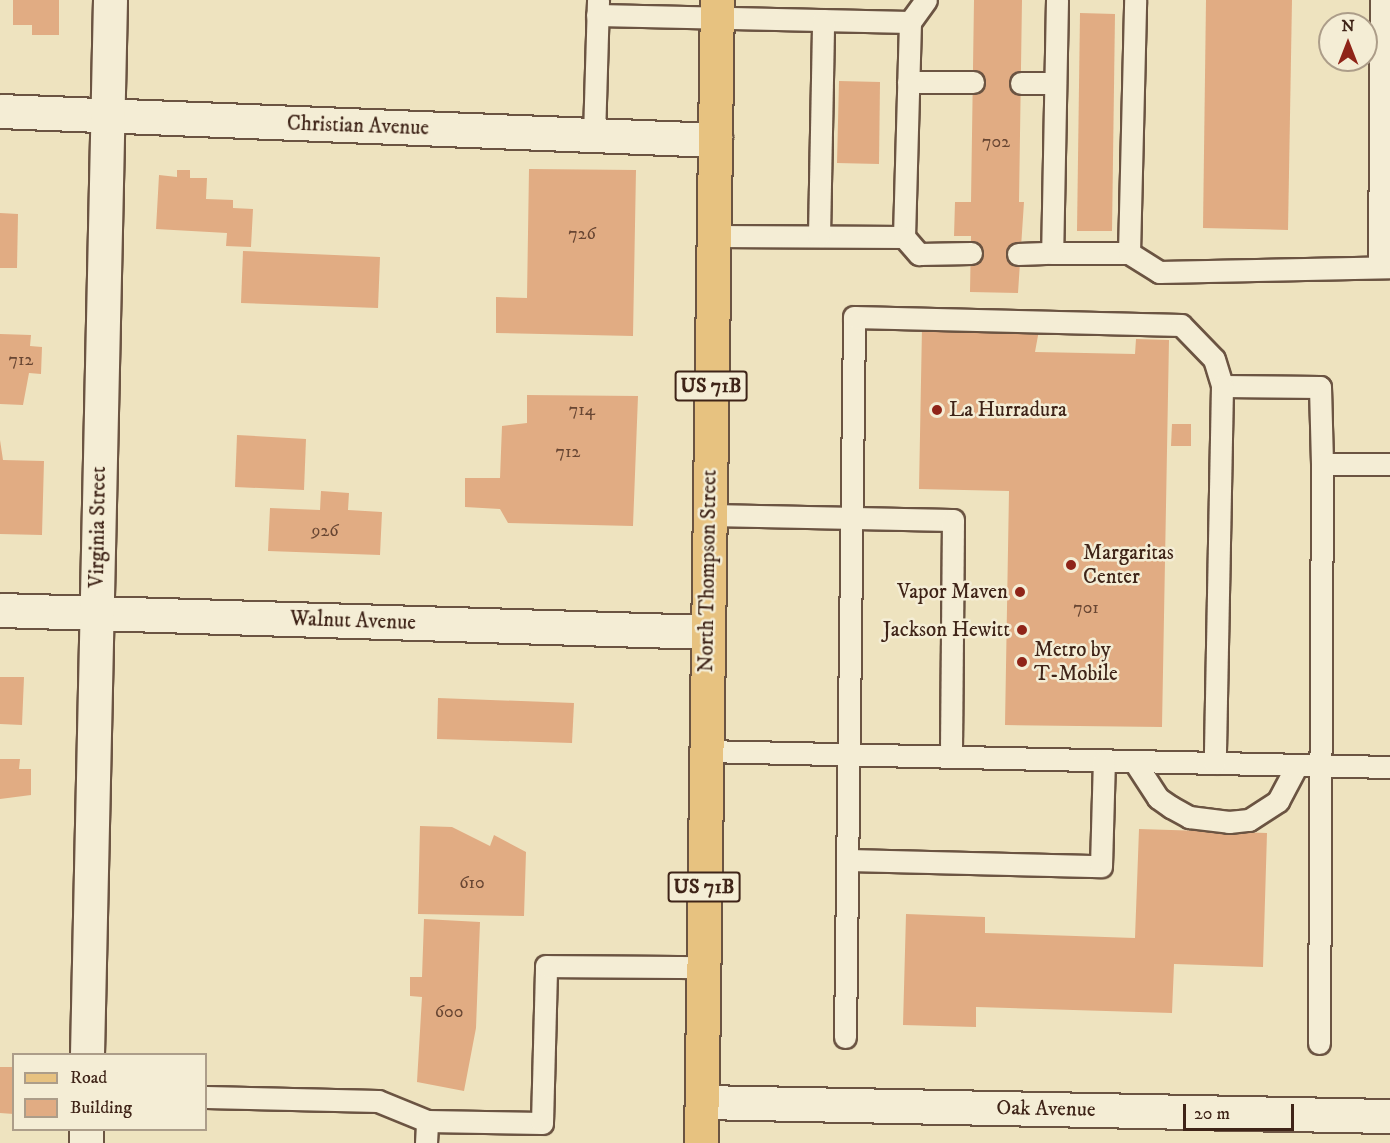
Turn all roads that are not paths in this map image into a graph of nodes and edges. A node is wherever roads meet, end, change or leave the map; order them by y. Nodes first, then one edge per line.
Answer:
1 (110, 0) edge
2 (926, 0) edge
3 (1057, 0) edge
4 (1135, 0) edge
5 (1382, 0) edge
6 (598, 7) edge
7 (717, 9) edge
8 (823, 20) junction
9 (910, 22) junction
10 (908, 82) junction
11 (973, 82) dead end
12 (1021, 83) dead end
13 (1055, 83) junction
14 (0, 111) edge
15 (107, 115) junction
16 (594, 136) junction
17 (715, 140) junction
18 (714, 236) junction
19 (819, 236) junction
20 (904, 237) junction
21 (1129, 253) junction
22 (971, 254) dead end
23 (1018, 254) dead end
24 (1052, 254) junction
25 (1384, 266) edge
26 (1222, 386) junction
27 (1322, 464) junction
28 (1390, 464) edge
29 (709, 515) junction
30 (853, 517) junction
31 (0, 610) edge
32 (96, 613) junction
33 (706, 632) junction
34 (705, 751) junction
35 (852, 754) junction
36 (951, 757) junction
37 (1104, 761) junction
38 (1134, 761) junction
39 (1215, 763) junction
40 (1297, 766) junction
41 (1320, 766) junction
42 (1390, 767) edge
43 (849, 860) junction
44 (703, 967) junction
45 (845, 1037) dead end
46 (1319, 1043) dead end
47 (87, 1053) edge
48 (207, 1097) edge
49 (702, 1102) junction
50 (1390, 1116) edge
51 (427, 1121) junction
52 (426, 1143) edge
53 (701, 1143) edge

1 - 15 street, Virginia Street
2 - 9 lane
3 - 13 lane
4 - 21 lane
5 - 25 lane
6 - 7 lane
6 - 16 lane
7 - 8 lane
7 - 17 main road, North Thompson Street / US 71B
8 - 9 lane
8 - 19 lane
9 - 10 lane
10 - 11 lane
10 - 20 lane
12 - 13 lane
13 - 24 lane
14 - 15 street, Christian Avenue
15 - 16 street, Christian Avenue
15 - 32 street, Virginia Street
16 - 17 street, Christian Avenue
17 - 18 main road, North Thompson Street / US 71B
18 - 19 lane
18 - 29 main road, North Thompson Street / US 71B
19 - 20 lane
20 - 22 lane
21 - 24 lane
21 - 25 lane
23 - 24 lane
26 - 27 lane
26 - 30 lane
26 - 39 lane
27 - 28 lane
27 - 41 lane
29 - 30 lane
29 - 33 main road, North Thompson Street / US 71B
30 - 35 lane
30 - 36 lane
31 - 32 street, Walnut Avenue
32 - 33 street, Walnut Avenue
32 - 47 street, Virginia Street
33 - 34 main road, North Thompson Street / US 71B
34 - 35 lane
34 - 44 main road, North Thompson Street / US 71B
35 - 36 lane
35 - 43 lane
36 - 37 lane
37 - 38 lane
37 - 43 lane
38 - 39 lane
38 - 40 lane
39 - 40 lane
40 - 41 lane
41 - 42 lane
41 - 46 lane
43 - 45 lane
44 - 49 main road, North Thompson Street / US 71B
44 - 51 lane
48 - 51 lane
49 - 50 street, Oak Avenue
49 - 53 main road, North Thompson Street / US 71B
51 - 52 lane

